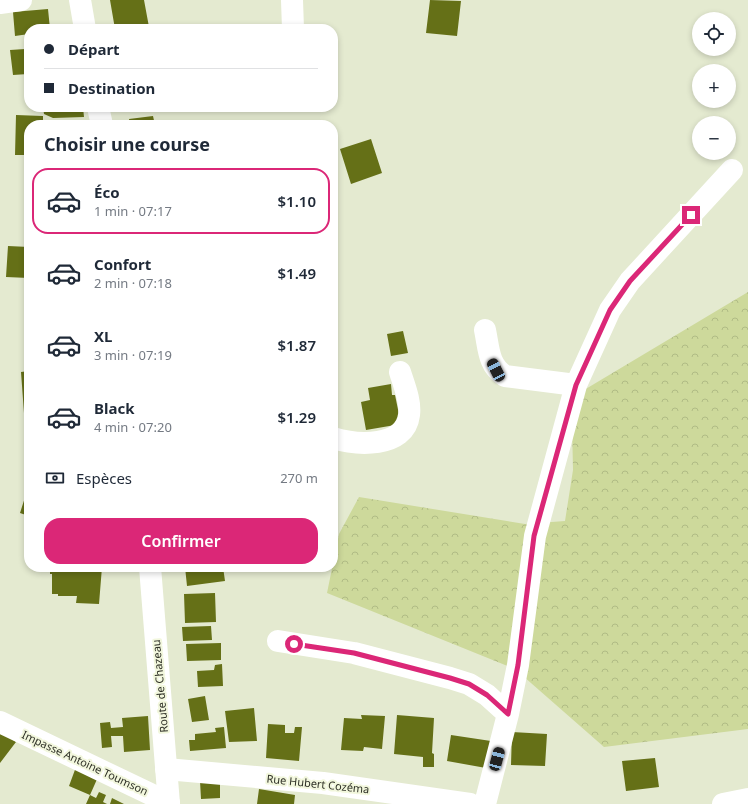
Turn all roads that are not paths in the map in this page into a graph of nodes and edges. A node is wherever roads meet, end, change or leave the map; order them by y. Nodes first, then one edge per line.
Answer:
1 (22, 0) edge
2 (80, 0) edge
3 (292, 0) edge
4 (0, 3) edge
5 (84, 24) edge
6 (293, 24) edge
7 (732, 170) dead end
8 (485, 330) dead end
9 (400, 372) dead end
10 (576, 385) junction
11 (338, 439) edge
12 (150, 572) edge
13 (278, 641) dead end
14 (508, 714) junction
15 (0, 722) edge
16 (166, 770) junction
17 (748, 799) edge
18 (169, 804) edge
19 (470, 804) edge
20 (485, 804) edge
21 (723, 804) edge

1 - 4 street
2 - 5 street
3 - 6 street
7 - 10 street
8 - 10 street
9 - 11 street
10 - 14 street
12 - 16 street, Route de Chazeau
13 - 14 street
14 - 20 street
15 - 18 street, Impasse Antoine Toumson
16 - 18 street, Route de Chazeau
16 - 19 street, Rue Hubert Cozéma
17 - 21 street

